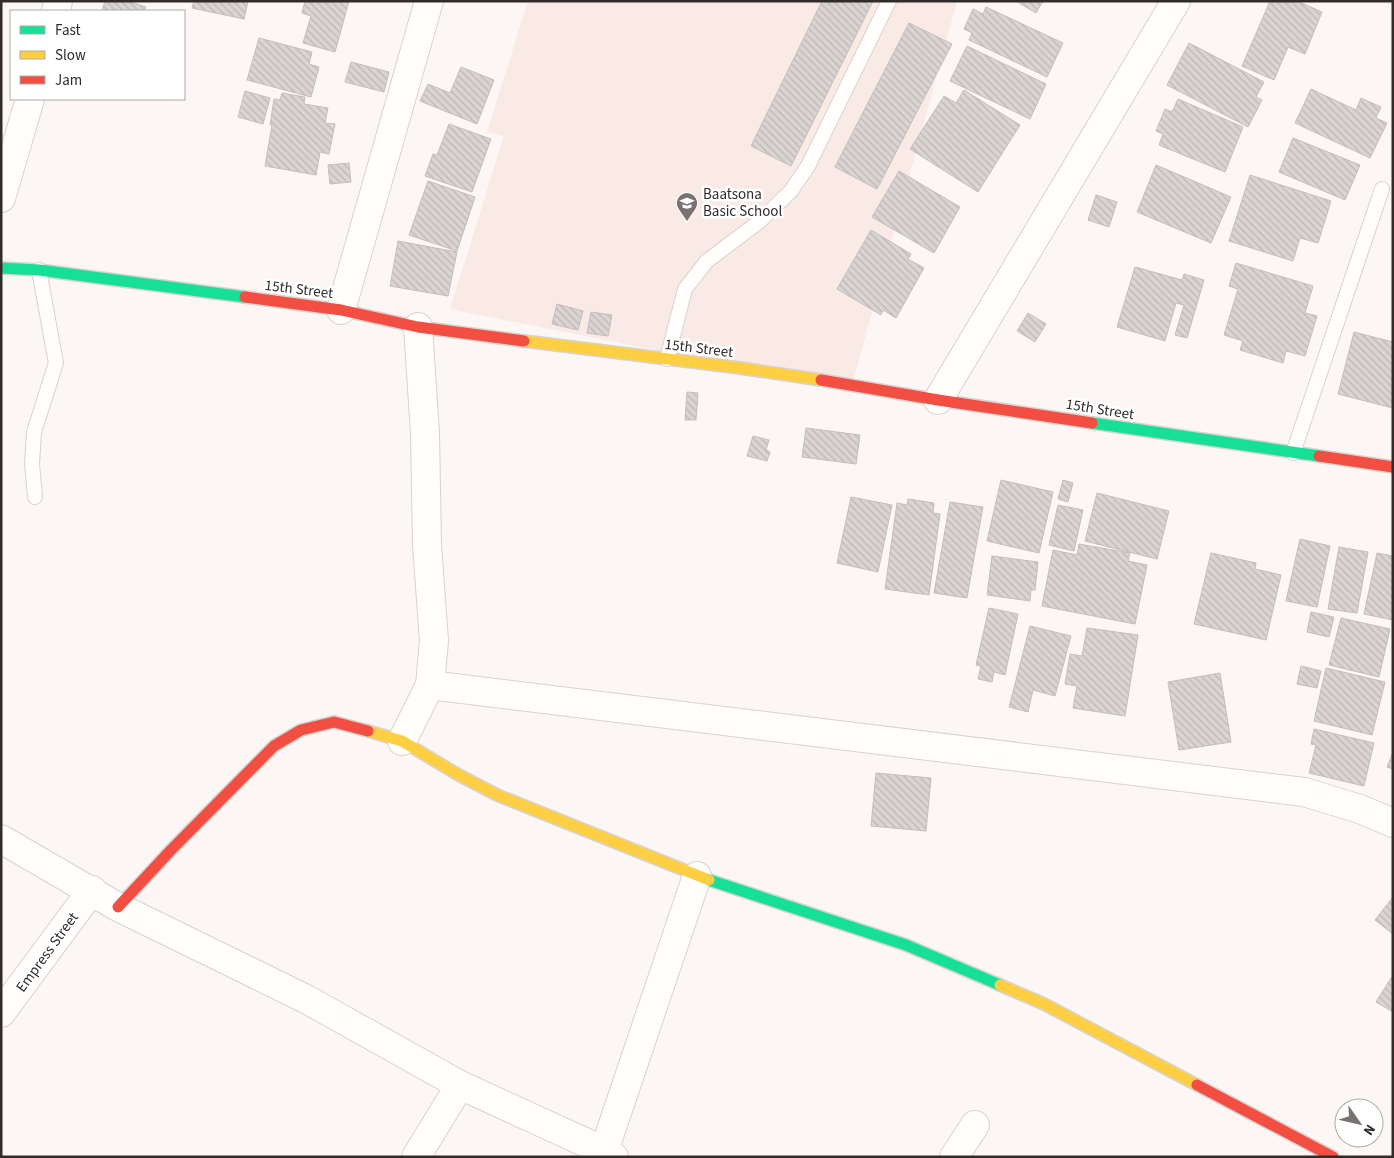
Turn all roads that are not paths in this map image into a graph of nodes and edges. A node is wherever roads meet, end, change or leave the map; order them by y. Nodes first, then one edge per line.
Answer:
1 (429, 1) edge
2 (889, 1) edge
3 (1176, 1) edge
4 (30, 100) edge
5 (1382, 189) dead end
6 (1, 198) edge
7 (1, 268) edge
8 (39, 270) junction
9 (341, 310) junction
10 (418, 327) junction
11 (667, 359) junction
12 (938, 400) junction
13 (1293, 453) junction
14 (1393, 467) edge
15 (34, 497) dead end
16 (430, 685) junction
17 (402, 741) junction
18 (1393, 823) edge
19 (1, 839) edge
20 (697, 876) junction
21 (92, 890) junction
22 (118, 906) junction
23 (1, 1013) edge
24 (460, 1085) junction
25 (974, 1125) dead end
26 (609, 1154) edge
27 (416, 1157) edge
28 (954, 1157) edge
29 (1333, 1157) edge

1 - 9 street
2 - 11 lane
3 - 12 street
4 - 6 street
5 - 13 lane
7 - 8 street, 15th Street
8 - 9 street, 15th Street
8 - 15 lane
9 - 10 street, 15th Street
10 - 11 street, 15th Street
10 - 16 street
11 - 12 street, 15th Street
12 - 13 street, 15th Street
13 - 14 street, 15th Street
16 - 17 street
16 - 18 street
17 - 20 street
17 - 22 street
19 - 21 street
20 - 26 street
20 - 29 street
21 - 22 street
21 - 23 street, Empress Street
22 - 24 street
24 - 26 street
24 - 27 street
25 - 28 street

